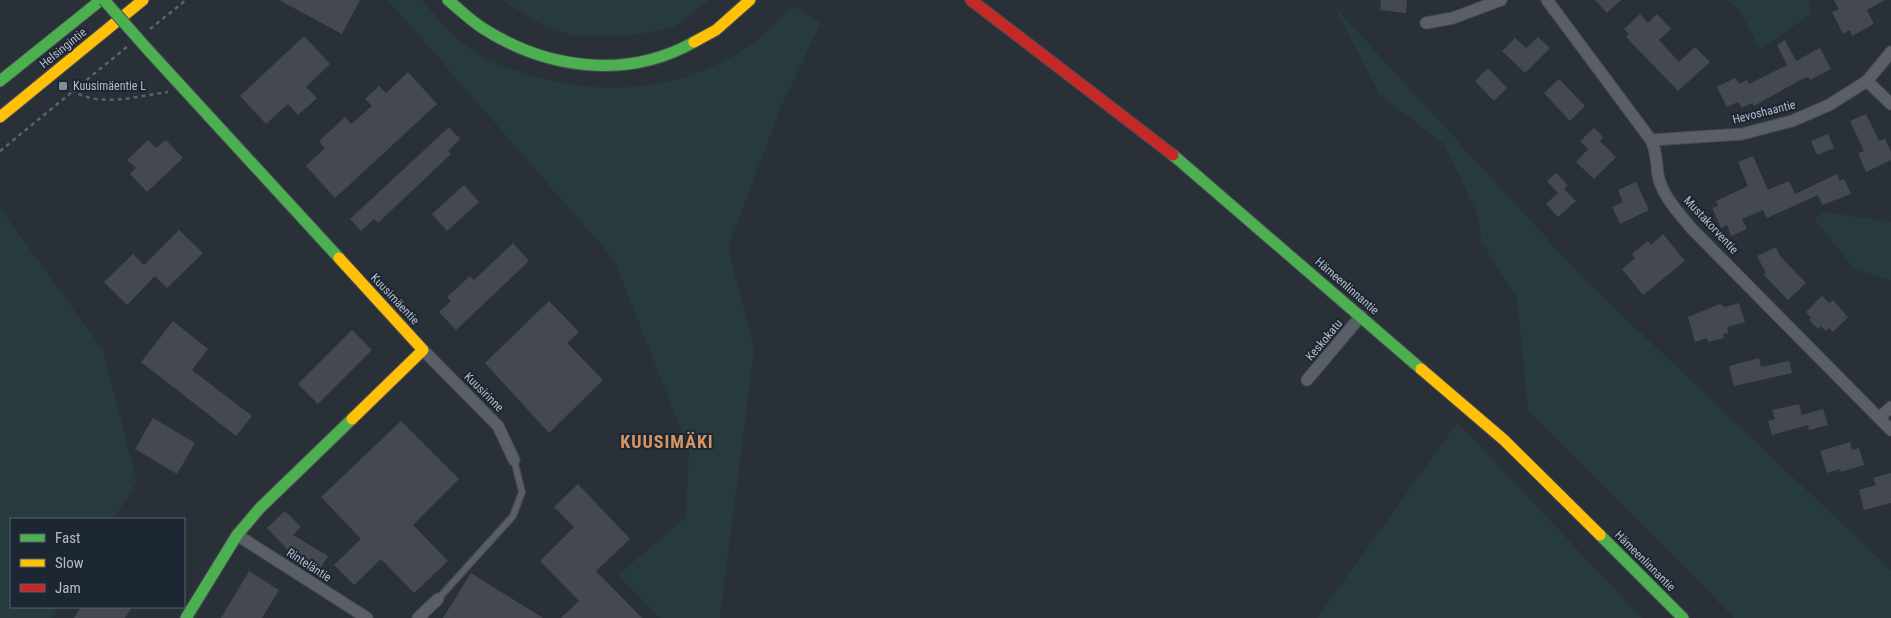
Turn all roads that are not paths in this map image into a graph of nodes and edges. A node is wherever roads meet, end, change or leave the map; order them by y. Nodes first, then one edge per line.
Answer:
1 (102, 0) edge
2 (143, 0) edge
3 (448, 0) edge
4 (971, 0) edge
5 (1501, 0) edge
6 (1547, 0) edge
7 (747, 2) edge
8 (1426, 23) dead end
9 (1891, 52) edge
10 (0, 81) edge
11 (1867, 81) junction
12 (1891, 104) edge
13 (0, 117) edge
14 (1651, 140) junction
15 (1361, 316) junction
16 (423, 350) junction
17 (1307, 380) dead end
18 (1891, 408) edge
19 (1879, 418) junction
20 (1891, 430) edge
21 (514, 460) joint
22 (238, 535) junction
23 (438, 599) joint
24 (186, 618) edge
25 (367, 618) edge
26 (418, 618) edge
27 (1683, 618) edge

1 - 10 main road, Helsingintie
1 - 16 main road, Kuusimäentie, bridge
2 - 13 main road, Helsingintie
3 - 7 main road
4 - 15 main road, Hämeenlinnantie
5 - 8 street
6 - 14 street, Mustakorventie
9 - 11 street, Hevoshaantie
11 - 12 street
11 - 14 street, Hevoshaantie
14 - 19 street, Mustakorventie
15 - 17 street, Keskokatu
15 - 27 main road, Hämeenlinnantie
16 - 21 street, Kuusirinne
16 - 22 main road
18 - 19 street
19 - 20 street, Mustakorventie
21 - 23 lane
22 - 24 main road
22 - 25 street, Rinteläntie
23 - 26 street

